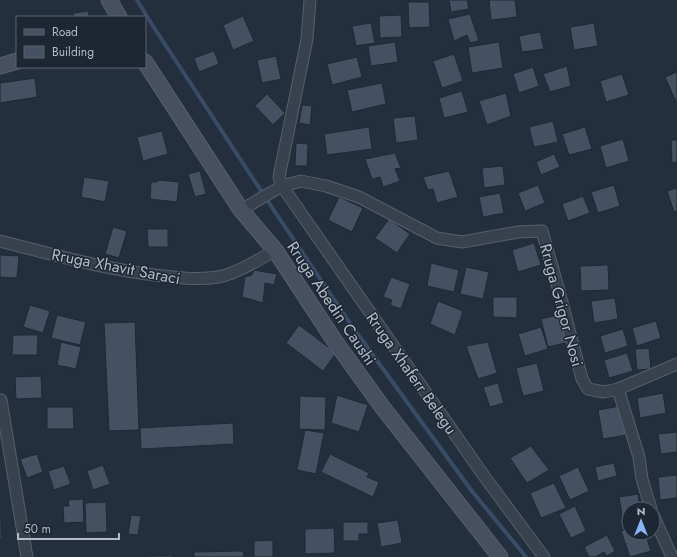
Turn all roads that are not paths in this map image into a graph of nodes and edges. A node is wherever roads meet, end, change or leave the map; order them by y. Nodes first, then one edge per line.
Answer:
1 (109, 0) edge
2 (310, 0) edge
3 (118, 16) edge
4 (16, 61) edge
5 (146, 64) edge
6 (0, 66) edge
7 (282, 186) junction
8 (241, 210) junction
9 (0, 241) edge
10 (275, 250) junction
11 (677, 364) edge
12 (618, 388) junction
13 (1, 400) dead end
14 (649, 501) edge
15 (661, 533) edge
16 (27, 557) edge
17 (500, 557) edge
18 (544, 557) edge
19 (672, 557) edge

1 - 3 main road
2 - 7 street
4 - 6 main road
5 - 8 main road, Rruga Abedin Caushi
7 - 8 street
7 - 12 street, Rruga Grigor Nosi
7 - 18 street, Rruga Xhaferr Belegu
8 - 10 main road, Rruga Abedin Caushi
9 - 10 street, Rruga Xhavit Saraci
10 - 17 main road, Rruga Abedin Caushi
11 - 12 street, Rruga Grigor Nosi
12 - 14 street
13 - 16 street
15 - 19 street

